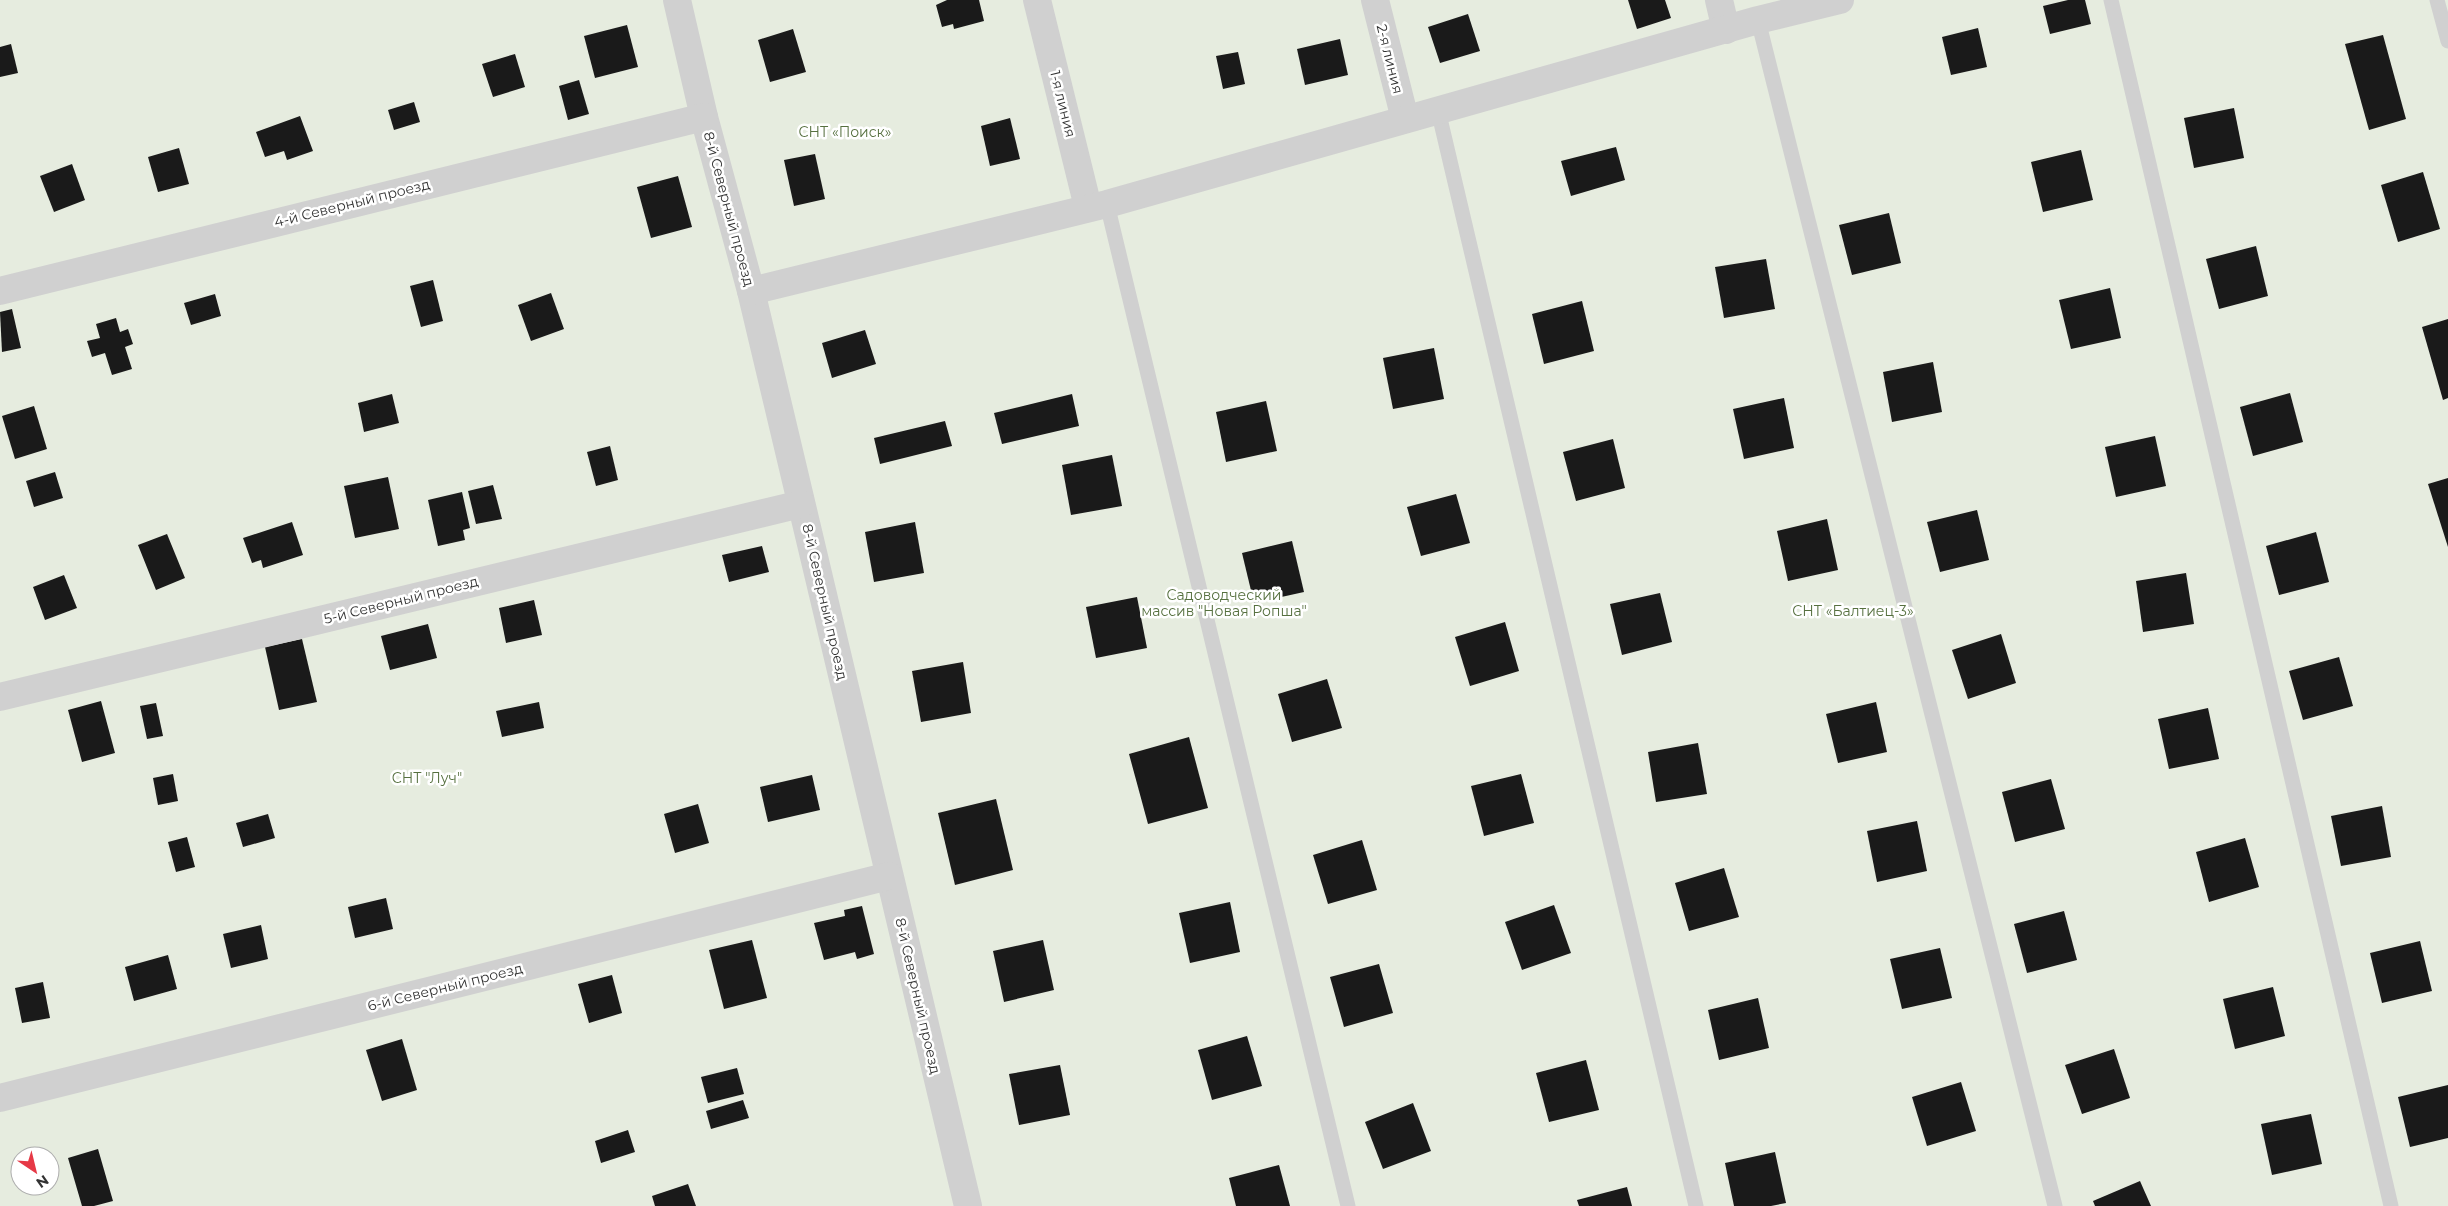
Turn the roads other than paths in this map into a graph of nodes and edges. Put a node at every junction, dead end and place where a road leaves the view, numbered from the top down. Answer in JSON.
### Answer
{"nodes":[{"id":1,"x":677,"y":0,"type":"edge"},
{"id":2,"x":1037,"y":0,"type":"edge"},
{"id":3,"x":1375,"y":0,"type":"edge"},
{"id":4,"x":1719,"y":0,"type":"edge"},
{"id":5,"x":1840,"y":0,"type":"edge"},
{"id":6,"x":2111,"y":0,"type":"edge"},
{"id":7,"x":2437,"y":0,"type":"edge"},
{"id":8,"x":1758,"y":20,"type":"junction"},
{"id":9,"x":1726,"y":30,"type":"junction"},
{"id":10,"x":2448,"y":41,"type":"edge"},
{"id":11,"x":1438,"y":110,"type":"junction"},
{"id":12,"x":704,"y":117,"type":"junction"},
{"id":13,"x":1405,"y":119,"type":"junction"},
{"id":14,"x":1098,"y":206,"type":"junction"},
{"id":15,"x":0,"y":290,"type":"edge"},
{"id":16,"x":751,"y":291,"type":"junction"},
{"id":17,"x":801,"y":504,"type":"junction"},
{"id":18,"x":0,"y":697,"type":"edge"},
{"id":19,"x":889,"y":876,"type":"junction"},
{"id":20,"x":0,"y":1098,"type":"edge"},
{"id":21,"x":968,"y":1206,"type":"edge"},
{"id":22,"x":1348,"y":1206,"type":"edge"},
{"id":23,"x":1696,"y":1206,"type":"edge"},
{"id":24,"x":2055,"y":1206,"type":"edge"},
{"id":25,"x":2391,"y":1206,"type":"edge"}],
"edges":[{"from":1,"to":12,"type":"street","name":"8-й Северный проезд"},
{"from":2,"to":14,"type":"street","name":"1-я линия"},
{"from":3,"to":13,"type":"street","name":"2-я линия"},
{"from":4,"to":9,"type":"street"},
{"from":5,"to":8,"type":"street"},
{"from":6,"to":25,"type":"lane"},
{"from":7,"to":10,"type":"lane"},
{"from":8,"to":9,"type":"street"},
{"from":8,"to":24,"type":"lane"},
{"from":9,"to":11,"type":"street"},
{"from":11,"to":13,"type":"street"},
{"from":11,"to":23,"type":"lane"},
{"from":12,"to":15,"type":"street","name":"4-й Северный проезд"},
{"from":12,"to":16,"type":"street","name":"8-й Северный проезд"},
{"from":13,"to":14,"type":"street"},
{"from":14,"to":16,"type":"street"},
{"from":14,"to":22,"type":"lane"},
{"from":16,"to":17,"type":"street","name":"8-й Северный проезд"},
{"from":17,"to":18,"type":"street","name":"5-й Северный проезд"},
{"from":17,"to":19,"type":"street","name":"8-й Северный проезд"},
{"from":19,"to":20,"type":"street","name":"6-й Северный проезд"},
{"from":19,"to":21,"type":"street","name":"8-й Северный проезд"}]}
